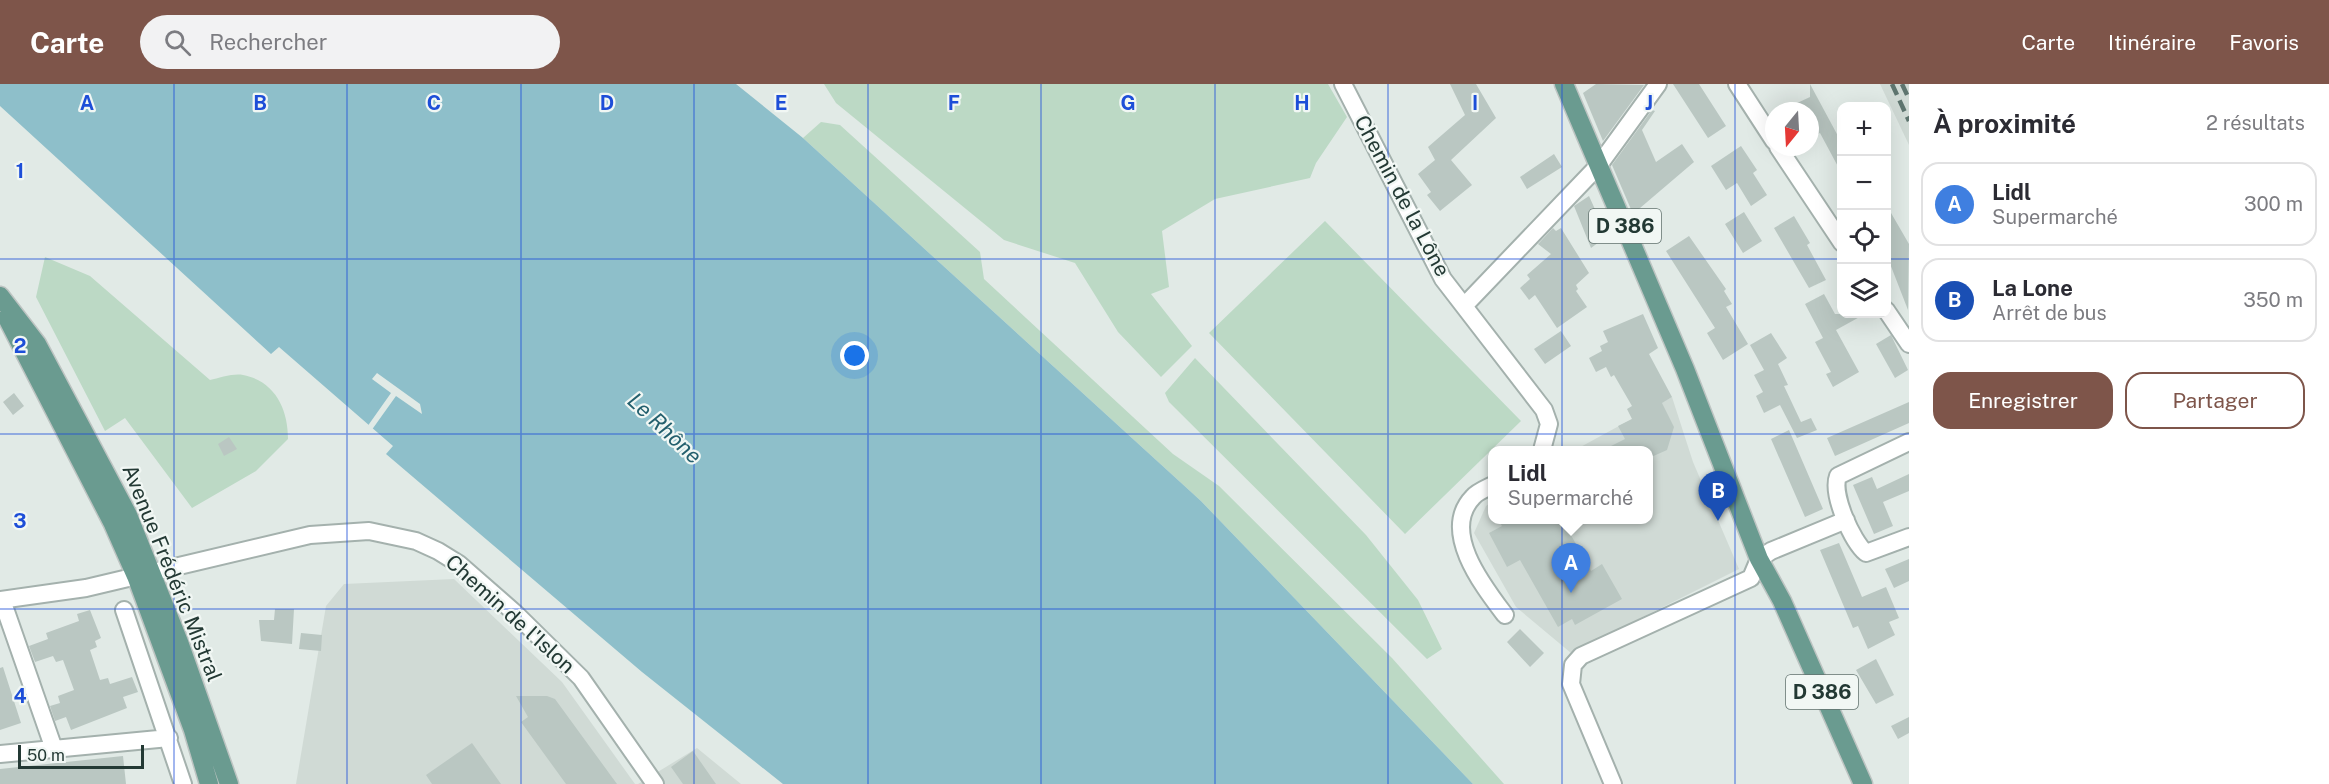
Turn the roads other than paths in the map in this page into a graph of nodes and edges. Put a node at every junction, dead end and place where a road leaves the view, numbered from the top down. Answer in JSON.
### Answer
{"nodes":[{"id":1,"x":1343,"y":84,"type":"edge"},
{"id":2,"x":1564,"y":84,"type":"edge"},
{"id":3,"x":1658,"y":84,"type":"edge"},
{"id":4,"x":1737,"y":84,"type":"edge"},
{"id":5,"x":1765,"y":127,"type":"edge"},
{"id":6,"x":1784,"y":156,"type":"edge"},
{"id":7,"x":1599,"y":165,"type":"junction"},
{"id":8,"x":1837,"y":236,"type":"edge"},
{"id":9,"x":0,"y":296,"type":"edge"},
{"id":10,"x":0,"y":303,"type":"edge"},
{"id":11,"x":1465,"y":305,"type":"junction"},
{"id":12,"x":1891,"y":316,"type":"edge"},
{"id":13,"x":1909,"y":344,"type":"edge"},
{"id":14,"x":1909,"y":442,"type":"edge"},
{"id":15,"x":1543,"y":446,"type":"edge"},
{"id":16,"x":1488,"y":488,"type":"edge"},
{"id":17,"x":1846,"y":520,"type":"junction"},
{"id":18,"x":1909,"y":537,"type":"edge"},
{"id":19,"x":1759,"y":560,"type":"junction"},
{"id":20,"x":144,"y":575,"type":"junction"},
{"id":21,"x":1,"y":600,"type":"edge"},
{"id":22,"x":124,"y":610,"type":"dead end"},
{"id":23,"x":1505,"y":615,"type":"dead end"},
{"id":24,"x":169,"y":738,"type":"junction"},
{"id":25,"x":54,"y":749,"type":"junction"},
{"id":26,"x":0,"y":754,"type":"edge"},
{"id":27,"x":183,"y":784,"type":"edge"},
{"id":28,"x":209,"y":784,"type":"edge"},
{"id":29,"x":228,"y":784,"type":"edge"},
{"id":30,"x":655,"y":784,"type":"edge"},
{"id":31,"x":1613,"y":784,"type":"edge"},
{"id":32,"x":1863,"y":784,"type":"edge"}],
"edges":[{"from":1,"to":11,"type":"street","name":"Chemin de la Lône"},
{"from":2,"to":7,"type":"main road","number":"D 386"},
{"from":3,"to":7,"type":"street","name":"Chemin de la Lône"},
{"from":4,"to":5,"type":"street"},
{"from":6,"to":8,"type":"street"},
{"from":7,"to":11,"type":"street","name":"Chemin de la Lône"},
{"from":7,"to":19,"type":"main road","number":"D 386"},
{"from":9,"to":20,"type":"main road","name":"Avenue Frédéric Mistral"},
{"from":10,"to":20,"type":"main road","name":"Avenue Frédéric Mistral"},
{"from":11,"to":15,"type":"street","name":"Chemin de la Lône"},
{"from":12,"to":13,"type":"street"},
{"from":14,"to":17,"type":"street"},
{"from":16,"to":23,"type":"street"},
{"from":17,"to":18,"type":"street"},
{"from":17,"to":19,"type":"street"},
{"from":19,"to":31,"type":"street"},
{"from":19,"to":32,"type":"main road","number":"D 386"},
{"from":20,"to":21,"type":"street","name":"Chemin de l'Islon"},
{"from":20,"to":28,"type":"main road","name":"Avenue Frédéric Mistral"},
{"from":20,"to":29,"type":"main road","name":"Avenue Frédéric Mistral"},
{"from":20,"to":30,"type":"street","name":"Chemin de l'Islon"},
{"from":21,"to":25,"type":"street"},
{"from":22,"to":24,"type":"street"},
{"from":24,"to":25,"type":"street"},
{"from":24,"to":27,"type":"street"},
{"from":25,"to":26,"type":"street"}]}
